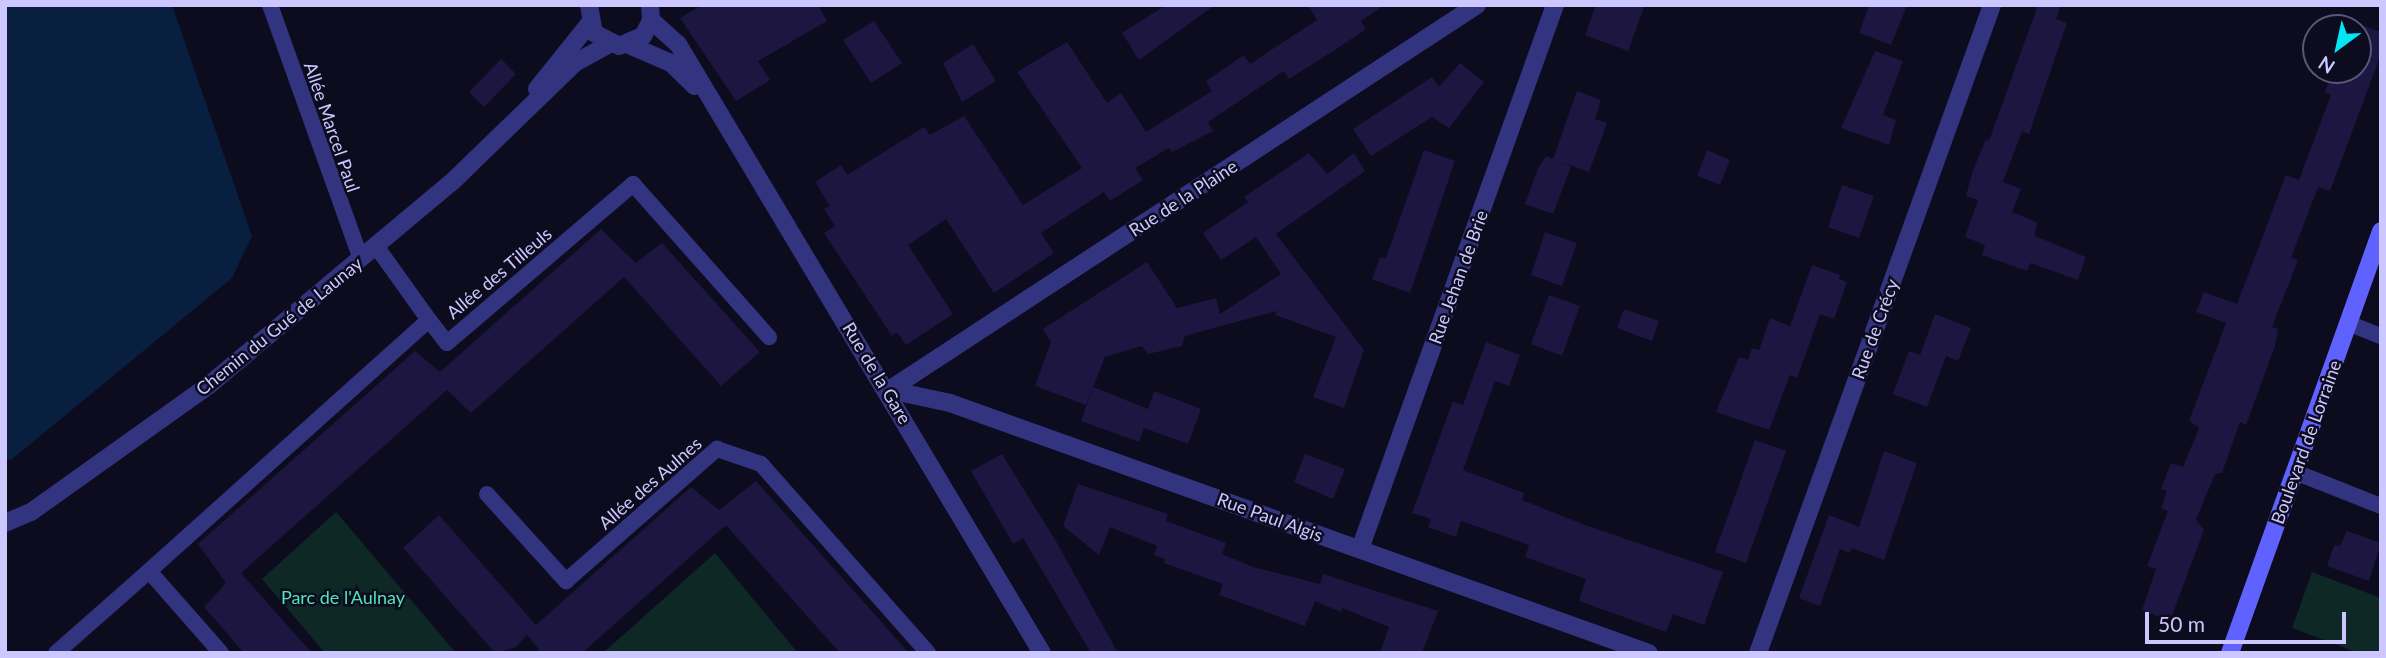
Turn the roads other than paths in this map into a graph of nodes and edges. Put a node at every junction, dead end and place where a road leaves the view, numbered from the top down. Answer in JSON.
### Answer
{"nodes":[{"id":1,"x":270,"y":5,"type":"edge"},
{"id":2,"x":589,"y":5,"type":"edge"},
{"id":3,"x":1477,"y":5,"type":"edge"},
{"id":4,"x":1555,"y":5,"type":"edge"},
{"id":5,"x":1992,"y":5,"type":"edge"},
{"id":6,"x":651,"y":13,"type":"edge"},
{"id":7,"x":589,"y":24,"type":"junction"},
{"id":8,"x":609,"y":44,"type":"junction"},
{"id":9,"x":629,"y":45,"type":"junction"},
{"id":10,"x":707,"y":97,"type":"junction"},
{"id":11,"x":526,"y":107,"type":"junction"},
{"id":12,"x":2381,"y":231,"type":"edge"},
{"id":13,"x":376,"y":246,"type":"junction"},
{"id":14,"x":361,"y":259,"type":"junction"},
{"id":15,"x":429,"y":320,"type":"junction"},
{"id":16,"x":2348,"y":323,"type":"junction"},
{"id":17,"x":2381,"y":336,"type":"edge"},
{"id":18,"x":769,"y":337,"type":"dead end"},
{"id":19,"x":889,"y":390,"type":"junction"},
{"id":20,"x":2295,"y":472,"type":"junction"},
{"id":21,"x":487,"y":494,"type":"dead end"},
{"id":22,"x":2381,"y":506,"type":"edge"},
{"id":23,"x":7,"y":520,"type":"edge"},
{"id":24,"x":1360,"y":549,"type":"junction"},
{"id":25,"x":149,"y":570,"type":"junction"},
{"id":26,"x":56,"y":653,"type":"edge"},
{"id":27,"x":221,"y":653,"type":"edge"},
{"id":28,"x":928,"y":653,"type":"edge"},
{"id":29,"x":1042,"y":653,"type":"edge"},
{"id":30,"x":1649,"y":653,"type":"edge"},
{"id":31,"x":1758,"y":653,"type":"edge"},
{"id":32,"x":2230,"y":653,"type":"edge"}],
"edges":[{"from":1,"to":14,"type":"lane","name":"Allée Marcel Paul"},
{"from":2,"to":7,"type":"street"},
{"from":3,"to":19,"type":"street","name":"Rue de la Plaine"},
{"from":4,"to":24,"type":"street","name":"Rue Jehan de Brie"},
{"from":5,"to":31,"type":"street","name":"Rue de Crécy"},
{"from":6,"to":9,"type":"street"},
{"from":6,"to":10,"type":"street","name":"Rue de la Gare"},
{"from":7,"to":8,"type":"street"},
{"from":7,"to":11,"type":"street","name":"Chemin du Gué de Launay"},
{"from":8,"to":9,"type":"street"},
{"from":8,"to":11,"type":"street","name":"Chemin du Gué de Launay"},
{"from":9,"to":10,"type":"street","name":"Rue de la Gare"},
{"from":10,"to":19,"type":"street","name":"Rue de la Gare"},
{"from":11,"to":13,"type":"street","name":"Chemin du Gué de Launay"},
{"from":12,"to":16,"type":"main road","name":"Boulevard de Lorraine"},
{"from":13,"to":14,"type":"street","name":"Chemin du Gué de Launay"},
{"from":13,"to":15,"type":"lane"},
{"from":14,"to":23,"type":"street","name":"Chemin du Gué de Launay"},
{"from":15,"to":18,"type":"lane","name":"Allée des Tilleuls"},
{"from":15,"to":25,"type":"lane","name":"Allée des Tilleuls"},
{"from":16,"to":17,"type":"lane"},
{"from":16,"to":20,"type":"main road","name":"Boulevard de Lorraine"},
{"from":19,"to":24,"type":"street","name":"Rue Paul Algis"},
{"from":19,"to":29,"type":"street","name":"Rue de la Gare"},
{"from":20,"to":22,"type":"lane"},
{"from":20,"to":32,"type":"main road","name":"Boulevard de Lorraine"},
{"from":21,"to":28,"type":"lane","name":"Allée des Aulnes"},
{"from":24,"to":30,"type":"street","name":"Rue Paul Algis"},
{"from":25,"to":26,"type":"lane","name":"Allée des Tilleuls"},
{"from":25,"to":27,"type":"lane"}]}
